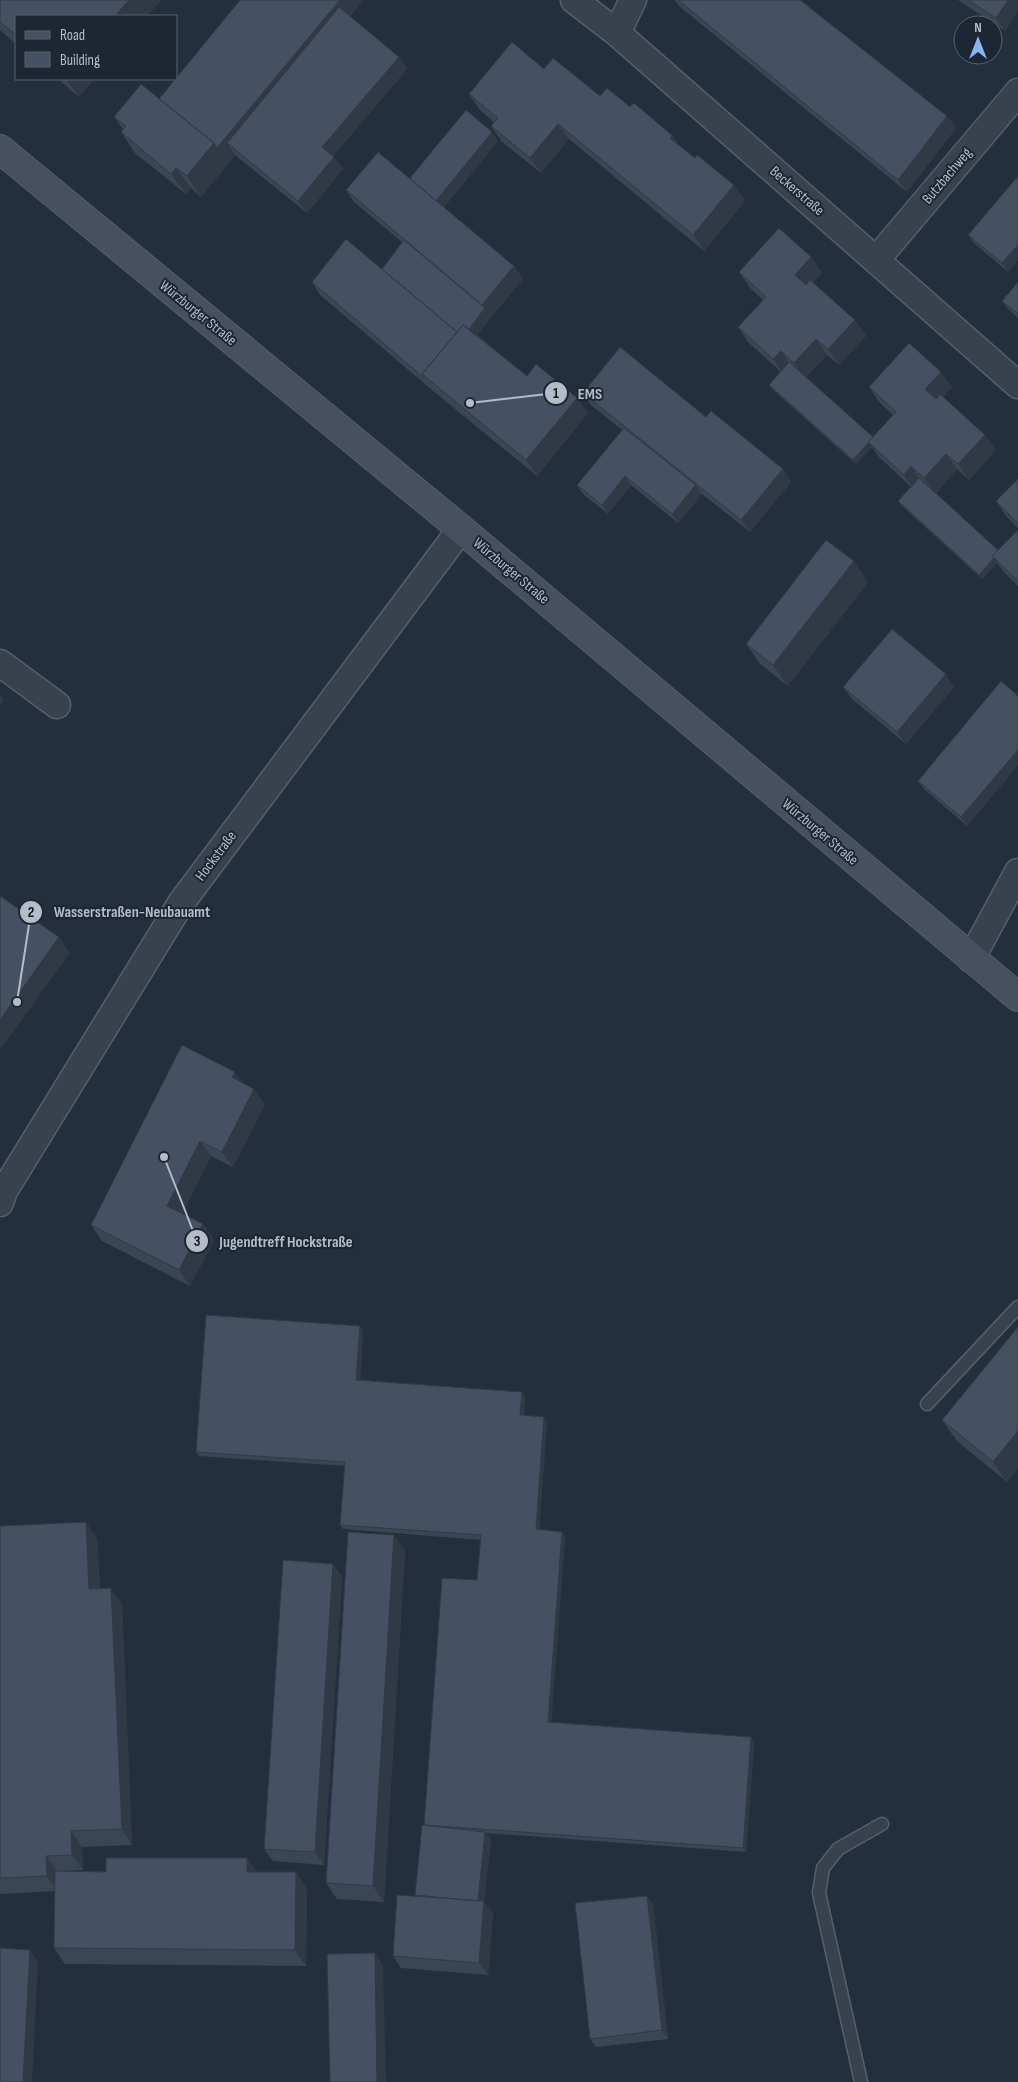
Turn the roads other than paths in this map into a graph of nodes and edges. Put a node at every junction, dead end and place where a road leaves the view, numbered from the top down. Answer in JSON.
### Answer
{"nodes":[{"id":1,"x":574,"y":0,"type":"edge"},
{"id":2,"x":633,"y":0,"type":"edge"},
{"id":3,"x":617,"y":33,"type":"junction"},
{"id":4,"x":1018,"y":92,"type":"edge"},
{"id":5,"x":0,"y":149,"type":"edge"},
{"id":6,"x":876,"y":260,"type":"junction"},
{"id":7,"x":1018,"y":385,"type":"edge"},
{"id":8,"x":461,"y":529,"type":"junction"},
{"id":9,"x":0,"y":663,"type":"edge"},
{"id":10,"x":57,"y":706,"type":"dead end"},
{"id":11,"x":1018,"y":872,"type":"edge"},
{"id":12,"x":971,"y":959,"type":"junction"},
{"id":13,"x":1018,"y":997,"type":"edge"},
{"id":14,"x":0,"y":1203,"type":"edge"},
{"id":15,"x":1018,"y":1307,"type":"edge"},
{"id":16,"x":927,"y":1404,"type":"dead end"},
{"id":17,"x":882,"y":1824,"type":"dead end"},
{"id":18,"x":861,"y":2082,"type":"edge"}],
"edges":[{"from":1,"to":3,"type":"street","name":"Beckerstraße"},
{"from":2,"to":3,"type":"street"},
{"from":3,"to":6,"type":"street","name":"Beckerstraße"},
{"from":4,"to":6,"type":"street","name":"Butzbachweg"},
{"from":5,"to":8,"type":"main road","name":"Würzburger Straße"},
{"from":6,"to":7,"type":"street","name":"Beckerstraße"},
{"from":8,"to":12,"type":"main road","name":"Würzburger Straße"},
{"from":8,"to":14,"type":"street","name":"Hockstraße"},
{"from":9,"to":10,"type":"street"},
{"from":11,"to":12,"type":"street"},
{"from":12,"to":13,"type":"main road","name":"Würzburger Straße"},
{"from":15,"to":16,"type":"lane"},
{"from":17,"to":18,"type":"lane"}]}
